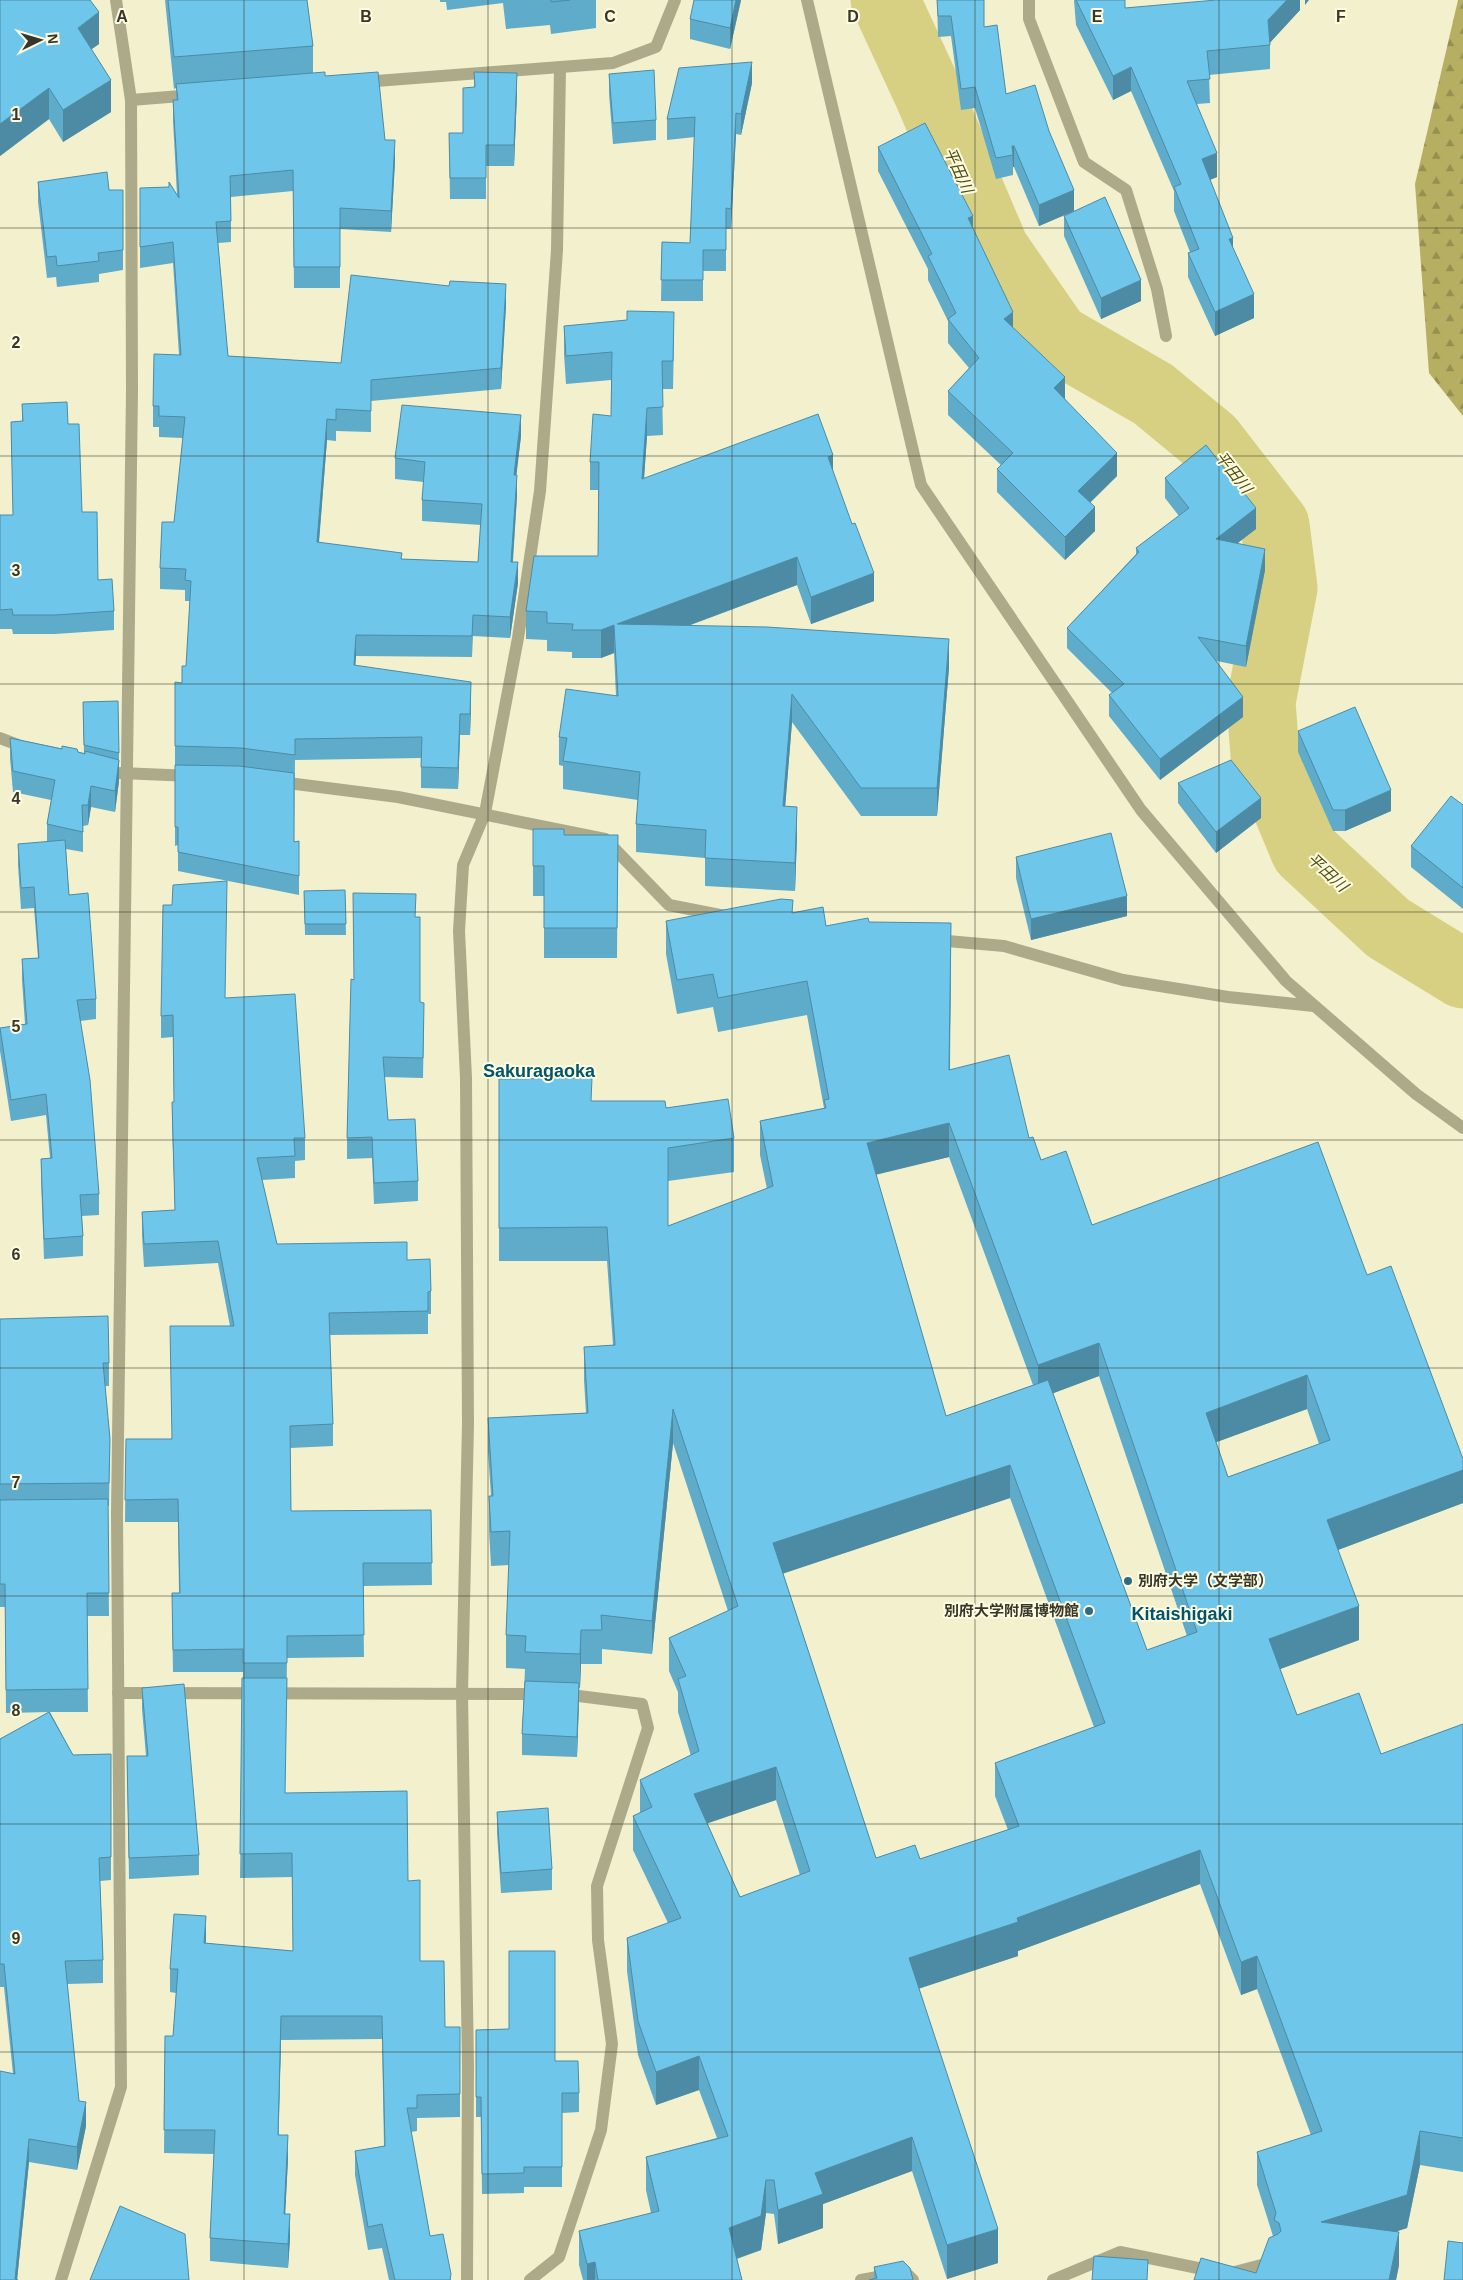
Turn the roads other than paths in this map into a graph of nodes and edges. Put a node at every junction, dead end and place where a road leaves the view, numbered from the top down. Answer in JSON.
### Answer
{"nodes":[{"id":1,"x":116,"y":0,"type":"edge"},
{"id":2,"x":675,"y":0,"type":"edge"},
{"id":3,"x":807,"y":0,"type":"edge"},
{"id":4,"x":1029,"y":0,"type":"edge"},
{"id":5,"x":560,"y":68,"type":"junction"},
{"id":6,"x":355,"y":83,"type":"edge"},
{"id":7,"x":209,"y":94,"type":"edge"},
{"id":8,"x":130,"y":100,"type":"junction"},
{"id":9,"x":1166,"y":336,"type":"dead end"},
{"id":10,"x":0,"y":738,"type":"edge"},
{"id":11,"x":35,"y":751,"type":"edge"},
{"id":12,"x":108,"y":770,"type":"edge"},
{"id":13,"x":126,"y":774,"type":"junction"},
{"id":14,"x":202,"y":776,"type":"edge"},
{"id":15,"x":270,"y":781,"type":"edge"},
{"id":16,"x":485,"y":813,"type":"junction"},
{"id":17,"x":736,"y":918,"type":"edge"},
{"id":18,"x":926,"y":939,"type":"edge"},
{"id":19,"x":1314,"y":1006,"type":"junction"},
{"id":20,"x":1463,"y":1128,"type":"edge"},
{"id":21,"x":118,"y":1693,"type":"junction"},
{"id":22,"x":462,"y":1693,"type":"junction"},
{"id":23,"x":1273,"y":2262,"type":"edge"},
{"id":24,"x":60,"y":2280,"type":"edge"},
{"id":25,"x":467,"y":2280,"type":"edge"},
{"id":26,"x":530,"y":2280,"type":"edge"},
{"id":27,"x":860,"y":2280,"type":"edge"},
{"id":28,"x":914,"y":2280,"type":"edge"},
{"id":29,"x":1053,"y":2280,"type":"edge"}],
"edges":[{"from":1,"to":8,"type":"street"},
{"from":2,"to":5,"type":"street"},
{"from":3,"to":19,"type":"street"},
{"from":4,"to":9,"type":"street"},
{"from":5,"to":6,"type":"street"},
{"from":5,"to":16,"type":"street"},
{"from":7,"to":8,"type":"street"},
{"from":8,"to":13,"type":"street"},
{"from":10,"to":11,"type":"street"},
{"from":12,"to":13,"type":"street"},
{"from":13,"to":14,"type":"street"},
{"from":13,"to":21,"type":"street"},
{"from":15,"to":16,"type":"street"},
{"from":16,"to":17,"type":"street"},
{"from":16,"to":22,"type":"street"},
{"from":18,"to":19,"type":"street"},
{"from":19,"to":20,"type":"street"},
{"from":21,"to":22,"type":"street"},
{"from":21,"to":24,"type":"street"},
{"from":22,"to":25,"type":"street"},
{"from":22,"to":26,"type":"street"},
{"from":23,"to":29,"type":"street"},
{"from":27,"to":28,"type":"street"}]}
